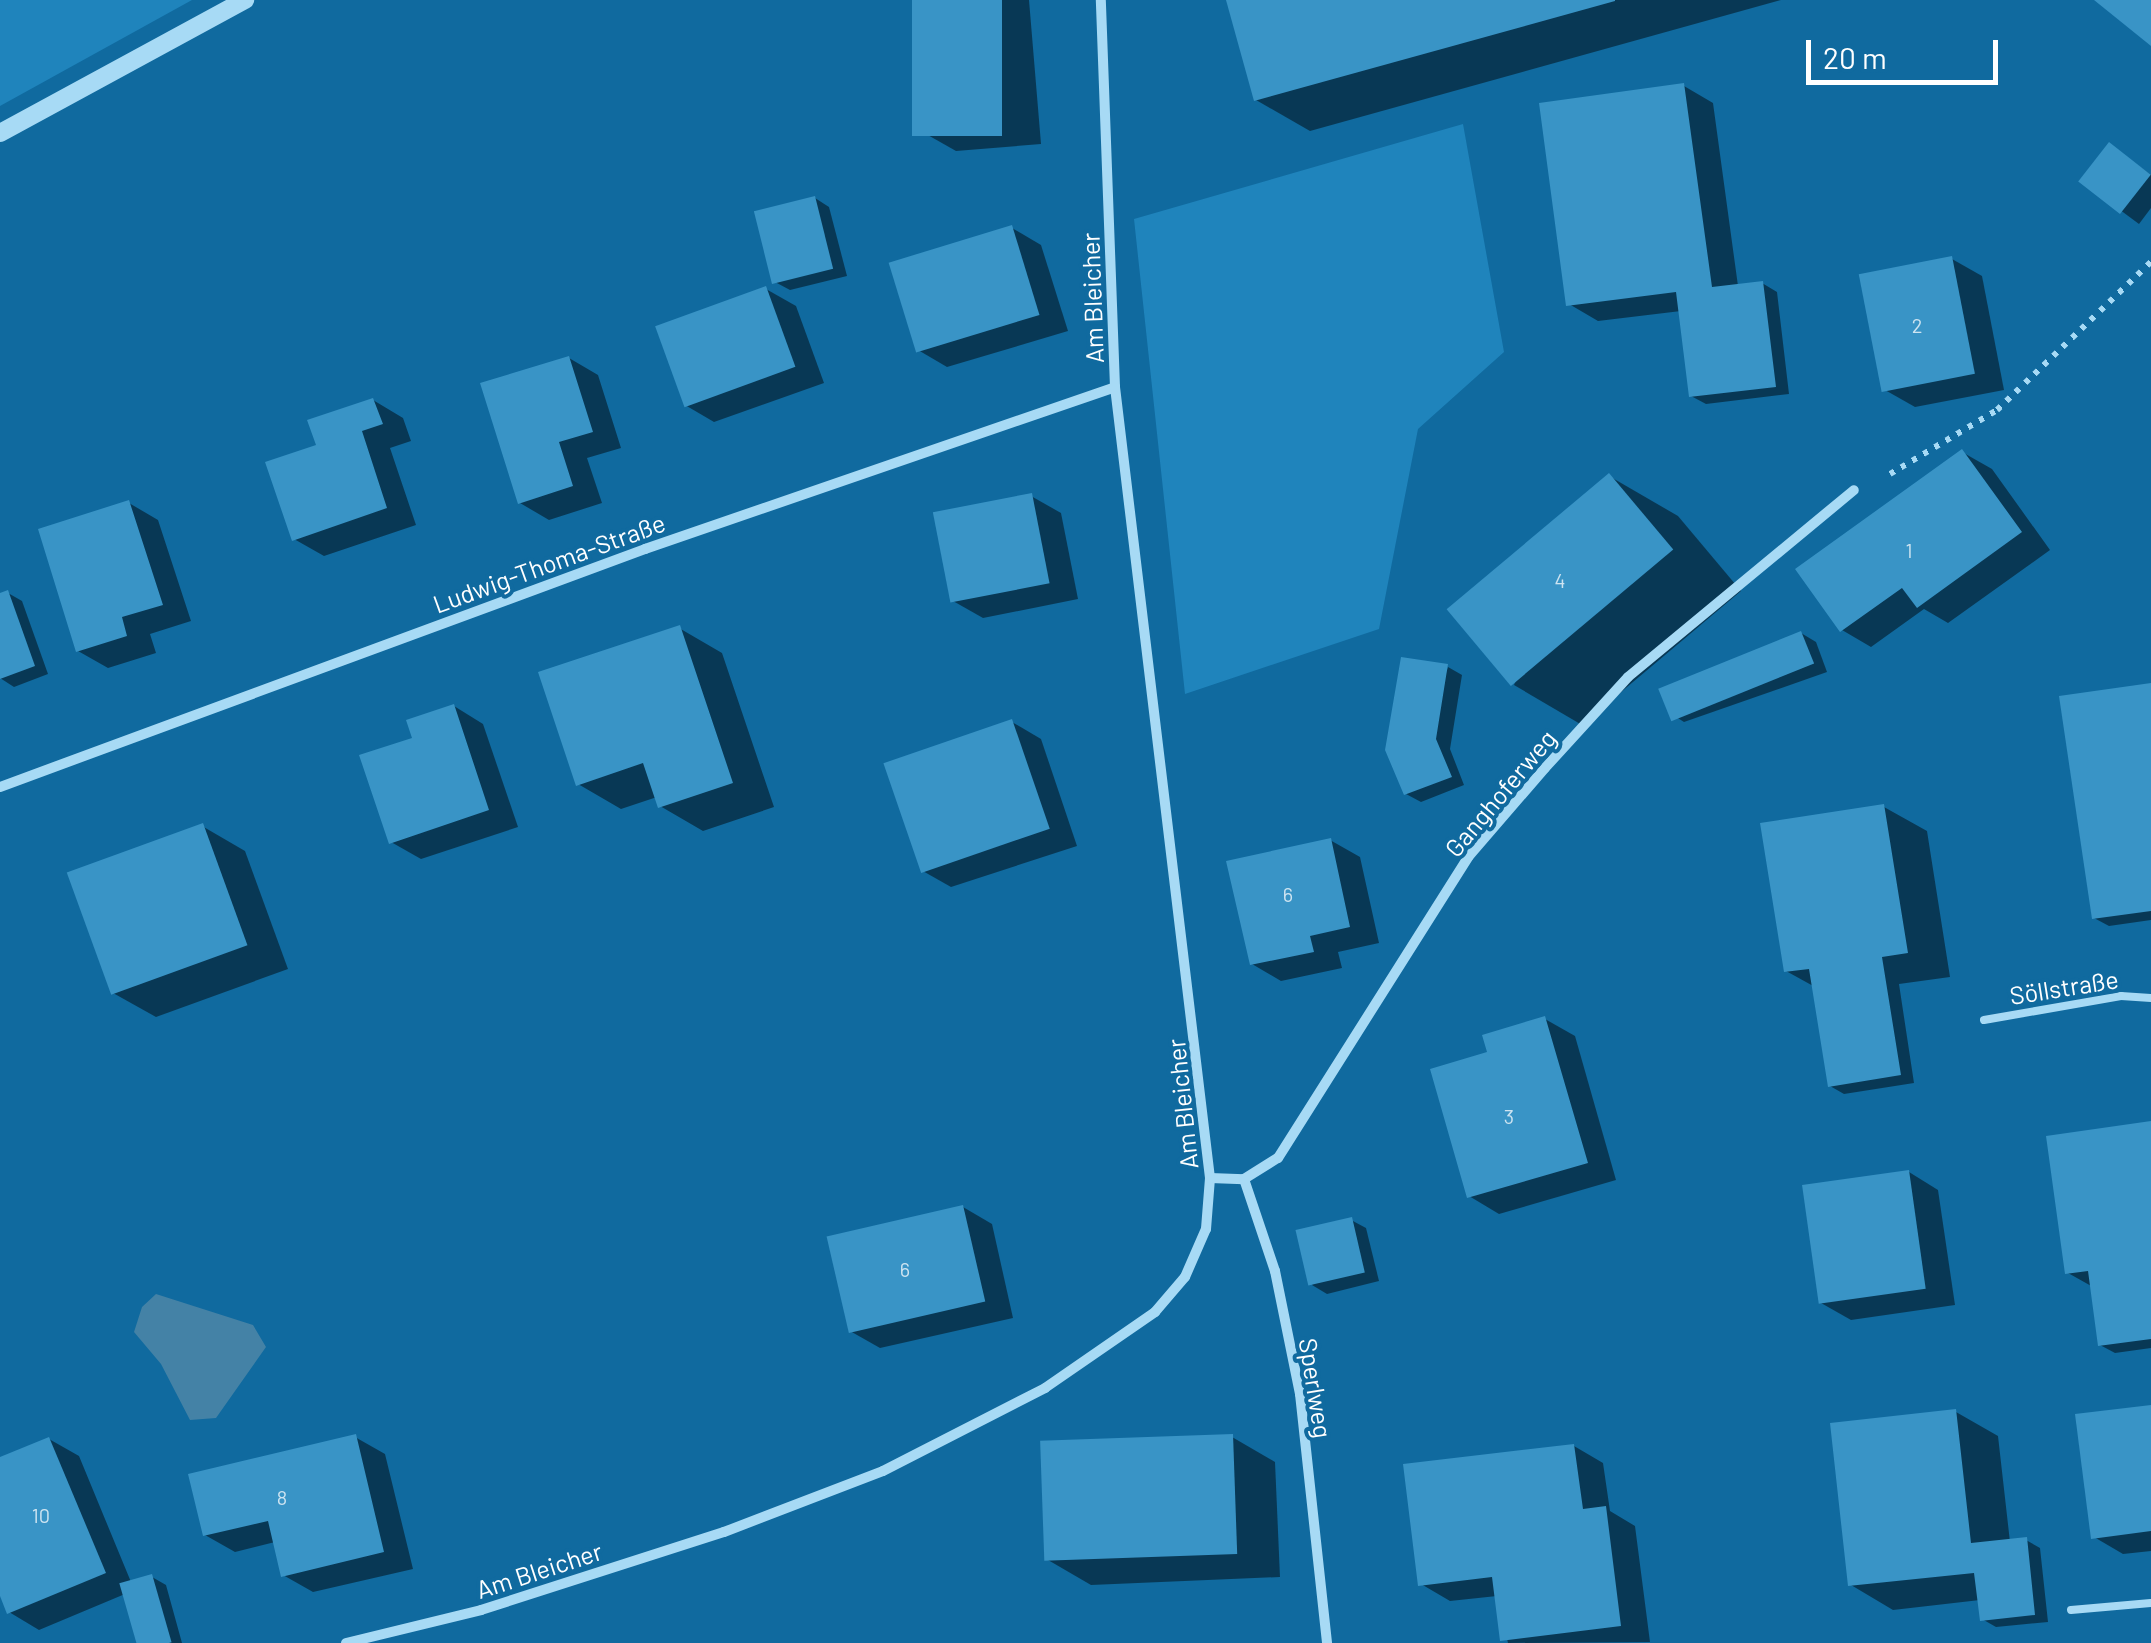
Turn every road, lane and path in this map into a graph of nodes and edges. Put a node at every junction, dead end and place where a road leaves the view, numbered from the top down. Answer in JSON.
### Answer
{"nodes":[{"id":1,"x":245,"y":0,"type":"edge"},
{"id":2,"x":1101,"y":0,"type":"edge"},
{"id":3,"x":0,"y":133,"type":"edge"},
{"id":4,"x":2151,"y":262,"type":"edge"},
{"id":5,"x":1116,"y":387,"type":"junction"},
{"id":6,"x":1854,"y":490,"type":"joint"},
{"id":7,"x":0,"y":787,"type":"edge"},
{"id":8,"x":2151,"y":998,"type":"edge"},
{"id":9,"x":1984,"y":1020,"type":"dead end"},
{"id":10,"x":1210,"y":1178,"type":"junction"},
{"id":11,"x":1244,"y":1178,"type":"junction"},
{"id":12,"x":2151,"y":1603,"type":"edge"},
{"id":13,"x":2072,"y":1610,"type":"dead end"},
{"id":14,"x":346,"y":1643,"type":"edge"},
{"id":15,"x":1327,"y":1643,"type":"edge"}],
"edges":[{"from":1,"to":3,"type":"street"},
{"from":2,"to":5,"type":"street","name":"Am Bleicher"},
{"from":4,"to":6,"type":"path"},
{"from":5,"to":7,"type":"street","name":"Ludwig-Thoma-Straße"},
{"from":5,"to":10,"type":"street","name":"Am Bleicher"},
{"from":6,"to":11,"type":"street","name":"Ganghoferweg"},
{"from":8,"to":9,"type":"lane","name":"Söllstraße"},
{"from":10,"to":11,"type":"street"},
{"from":10,"to":14,"type":"street","name":"Am Bleicher"},
{"from":11,"to":15,"type":"street","name":"Sperlweg"},
{"from":12,"to":13,"type":"lane"}]}
